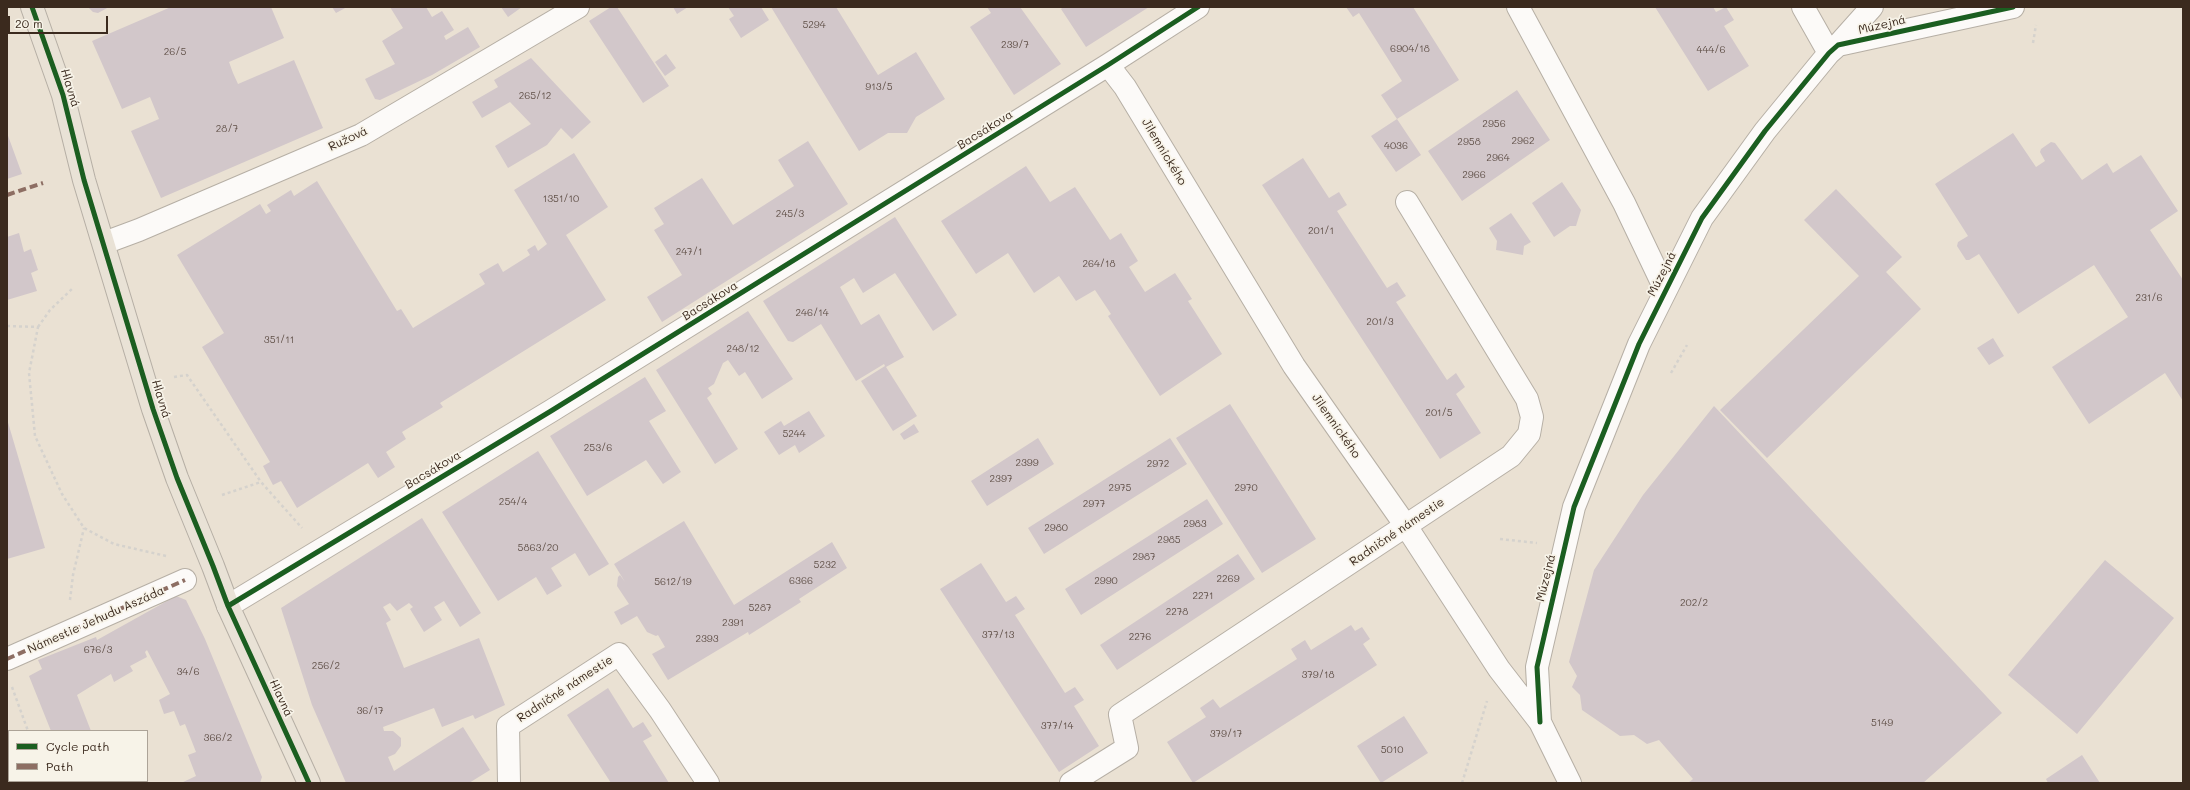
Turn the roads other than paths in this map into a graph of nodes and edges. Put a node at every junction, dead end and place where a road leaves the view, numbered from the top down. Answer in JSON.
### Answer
{"nodes":[{"id":1,"x":32,"y":7,"type":"edge"},
{"id":2,"x":578,"y":7,"type":"edge"},
{"id":3,"x":1198,"y":7,"type":"edge"},
{"id":4,"x":1518,"y":7,"type":"edge"},
{"id":5,"x":1803,"y":7,"type":"edge"},
{"id":6,"x":1872,"y":7,"type":"edge"},
{"id":7,"x":2013,"y":7,"type":"edge"},
{"id":8,"x":1833,"y":49,"type":"junction"},
{"id":9,"x":1108,"y":65,"type":"junction"},
{"id":10,"x":1407,"y":202,"type":"dead end"},
{"id":11,"x":104,"y":243,"type":"junction"},
{"id":12,"x":1665,"y":288,"type":"junction"},
{"id":13,"x":1406,"y":526,"type":"junction"},
{"id":14,"x":185,"y":580,"type":"dead end"},
{"id":15,"x":228,"y":606,"type":"junction"},
{"id":16,"x":7,"y":659,"type":"edge"},
{"id":17,"x":1540,"y":722,"type":"junction"},
{"id":18,"x":309,"y":783,"type":"edge"},
{"id":19,"x":509,"y":783,"type":"edge"},
{"id":20,"x":708,"y":783,"type":"edge"},
{"id":21,"x":1071,"y":783,"type":"edge"},
{"id":22,"x":1570,"y":783,"type":"edge"}],
"edges":[{"from":1,"to":11,"type":"main road","name":"Hlavná"},
{"from":2,"to":11,"type":"street","name":"Ružová"},
{"from":3,"to":9,"type":"street","name":"Bacsákova"},
{"from":4,"to":12,"type":"street"},
{"from":5,"to":8,"type":"street"},
{"from":6,"to":8,"type":"street"},
{"from":7,"to":8,"type":"street","name":"Múzejná"},
{"from":8,"to":12,"type":"street","name":"Múzejná"},
{"from":9,"to":13,"type":"street","name":"Jilemnického"},
{"from":9,"to":15,"type":"street","name":"Bacsákova"},
{"from":10,"to":13,"type":"street","name":"Radničné námestie"},
{"from":11,"to":15,"type":"main road","name":"Hlavná"},
{"from":12,"to":17,"type":"street","name":"Múzejná"},
{"from":13,"to":17,"type":"street","name":"Jilemnického"},
{"from":13,"to":21,"type":"street","name":"Radničné námestie"},
{"from":14,"to":16,"type":"street","name":"Námestie Jehudu Aszáda"},
{"from":15,"to":18,"type":"main road","name":"Hlavná"},
{"from":17,"to":22,"type":"street","name":"Jilemnického"},
{"from":19,"to":20,"type":"street","name":"Radničné námestie"}]}
